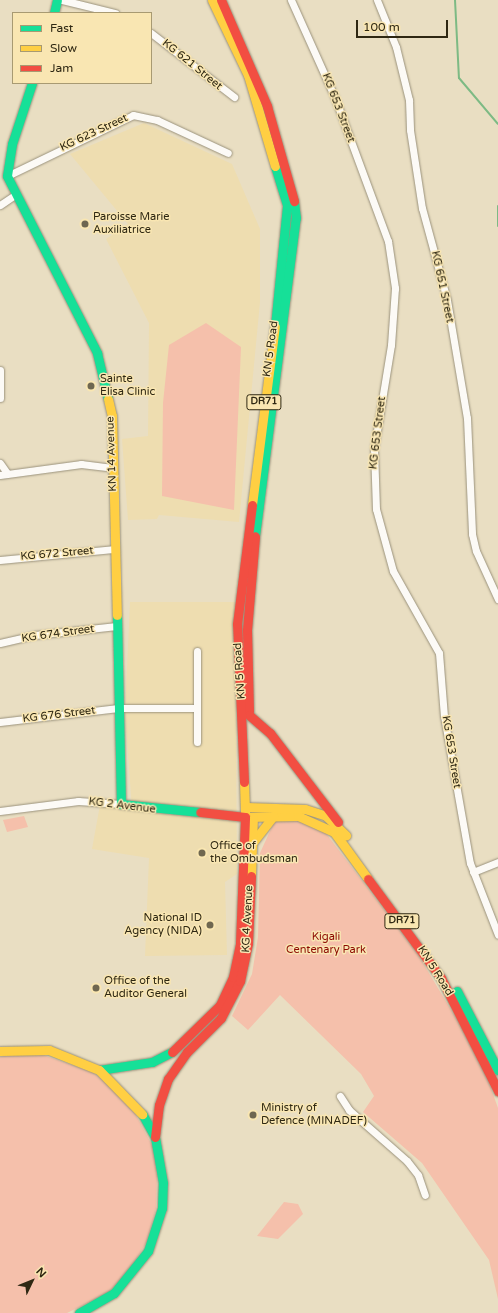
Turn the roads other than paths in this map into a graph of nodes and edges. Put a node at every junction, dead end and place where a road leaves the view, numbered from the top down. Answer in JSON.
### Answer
{"nodes":[{"id":1,"x":57,"y":0,"type":"edge"},
{"id":2,"x":62,"y":0,"type":"edge"},
{"id":3,"x":212,"y":0,"type":"edge"},
{"id":4,"x":221,"y":0,"type":"edge"},
{"id":5,"x":291,"y":0,"type":"edge"},
{"id":6,"x":377,"y":0,"type":"edge"},
{"id":7,"x":54,"y":12,"type":"edge"},
{"id":8,"x":111,"y":12,"type":"edge"},
{"id":9,"x":152,"y":34,"type":"edge"},
{"id":10,"x":32,"y":84,"type":"edge"},
{"id":11,"x":234,"y":97,"type":"dead end"},
{"id":12,"x":228,"y":153,"type":"dead end"},
{"id":13,"x":7,"y":176,"type":"junction"},
{"id":14,"x":15,"y":195,"type":"junction"},
{"id":15,"x":0,"y":205,"type":"edge"},
{"id":16,"x":0,"y":370,"type":"edge"},
{"id":17,"x":0,"y":398,"type":"edge"},
{"id":18,"x":0,"y":463,"type":"edge"},
{"id":19,"x":113,"y":468,"type":"junction"},
{"id":20,"x":4,"y":474,"type":"edge"},
{"id":21,"x":115,"y":549,"type":"junction"},
{"id":22,"x":0,"y":560,"type":"edge"},
{"id":23,"x":498,"y":599,"type":"edge"},
{"id":24,"x":117,"y":626,"type":"junction"},
{"id":25,"x":0,"y":643,"type":"edge"},
{"id":26,"x":197,"y":651,"type":"dead end"},
{"id":27,"x":118,"y":708,"type":"junction"},
{"id":28,"x":196,"y":708,"type":"junction"},
{"id":29,"x":249,"y":715,"type":"junction"},
{"id":30,"x":0,"y":722,"type":"edge"},
{"id":31,"x":197,"y":742,"type":"dead end"},
{"id":32,"x":121,"y":804,"type":"junction"},
{"id":33,"x":250,"y":807,"type":"junction"},
{"id":34,"x":0,"y":811,"type":"edge"},
{"id":35,"x":225,"y":814,"type":"junction"},
{"id":36,"x":273,"y":816,"type":"junction"},
{"id":37,"x":249,"y":817,"type":"junction"},
{"id":38,"x":342,"y":830,"type":"junction"},
{"id":39,"x":253,"y":842,"type":"junction"},
{"id":40,"x":498,"y":862,"type":"edge"},
{"id":41,"x":473,"y":872,"type":"junction"},
{"id":42,"x":245,"y":895,"type":"junction"},
{"id":43,"x":498,"y":935,"type":"edge"},
{"id":44,"x":0,"y":1050,"type":"edge"},
{"id":45,"x":99,"y":1070,"type":"junction"},
{"id":46,"x":498,"y":1070,"type":"edge"},
{"id":47,"x":498,"y":1091,"type":"edge"},
{"id":48,"x":340,"y":1096,"type":"dead end"},
{"id":49,"x":155,"y":1137,"type":"junction"},
{"id":50,"x":425,"y":1195,"type":"dead end"},
{"id":51,"x":79,"y":1313,"type":"edge"}],
"edges":[{"from":1,"to":7,"type":"main road"},
{"from":2,"to":8,"type":"street"},
{"from":3,"to":33,"type":"main road","name":"KN 5 Road","number":"DR71"},
{"from":4,"to":29,"type":"main road","name":"KN 5 Road","number":"DR71"},
{"from":5,"to":41,"type":"street","name":"KG 653 Street"},
{"from":6,"to":23,"type":"street","name":"KG 651 Street"},
{"from":9,"to":11,"type":"street","name":"KG 621 Street"},
{"from":10,"to":13,"type":"main road"},
{"from":12,"to":13,"type":"street","name":"KG 623 Street"},
{"from":13,"to":14,"type":"main road","name":"KN 14 Avenue"},
{"from":14,"to":15,"type":"street"},
{"from":14,"to":19,"type":"main road","name":"KN 14 Avenue"},
{"from":16,"to":17,"type":"street"},
{"from":18,"to":20,"type":"street"},
{"from":19,"to":20,"type":"street"},
{"from":19,"to":21,"type":"main road","name":"KN 14 Avenue"},
{"from":21,"to":22,"type":"street","name":"KG 672 Street"},
{"from":21,"to":24,"type":"main road","name":"KN 14 Avenue"},
{"from":24,"to":25,"type":"street","name":"KG 674 Street"},
{"from":24,"to":27,"type":"main road","name":"KN 14 Avenue"},
{"from":26,"to":28,"type":"street"},
{"from":27,"to":28,"type":"street","name":"KG 676 Street"},
{"from":27,"to":30,"type":"street","name":"KG 676 Street"},
{"from":27,"to":32,"type":"main road","name":"KN 14 Avenue"},
{"from":28,"to":31,"type":"street"},
{"from":29,"to":33,"type":"main road","name":"KN 5 Road","number":"DR71"},
{"from":29,"to":38,"type":"main road"},
{"from":32,"to":34,"type":"street","name":"KG 2 Avenue"},
{"from":32,"to":35,"type":"main road","name":"KG 2 Avenue"},
{"from":33,"to":35,"type":"main road","name":"KN 5 Road"},
{"from":33,"to":37,"type":"main road","name":"KN 5 Road","number":"DR71"},
{"from":33,"to":38,"type":"main road","name":"KN 5 Road","number":"DR71"},
{"from":35,"to":37,"type":"main road","name":"KG 2 Avenue"},
{"from":36,"to":37,"type":"main road","name":"KN 5 Road","number":"DR71"},
{"from":36,"to":39,"type":"main road"},
{"from":36,"to":47,"type":"main road","name":"KN 5 Road","number":"DR71"},
{"from":37,"to":39,"type":"main road","name":"KG 4 Avenue"},
{"from":37,"to":42,"type":"main road","name":"KG 4 Avenue"},
{"from":38,"to":46,"type":"main road","name":"KN 5 Road","number":"DR71"},
{"from":39,"to":42,"type":"main road","name":"KG 4 Avenue"},
{"from":40,"to":41,"type":"street"},
{"from":41,"to":43,"type":"street","name":"KG 653 Street"},
{"from":42,"to":45,"type":"main road","name":"KG 4 Avenue"},
{"from":42,"to":49,"type":"main road","name":"KG 4 Avenue"},
{"from":44,"to":45,"type":"main road"},
{"from":45,"to":49,"type":"main road"},
{"from":48,"to":50,"type":"street"},
{"from":49,"to":51,"type":"main road"}]}
